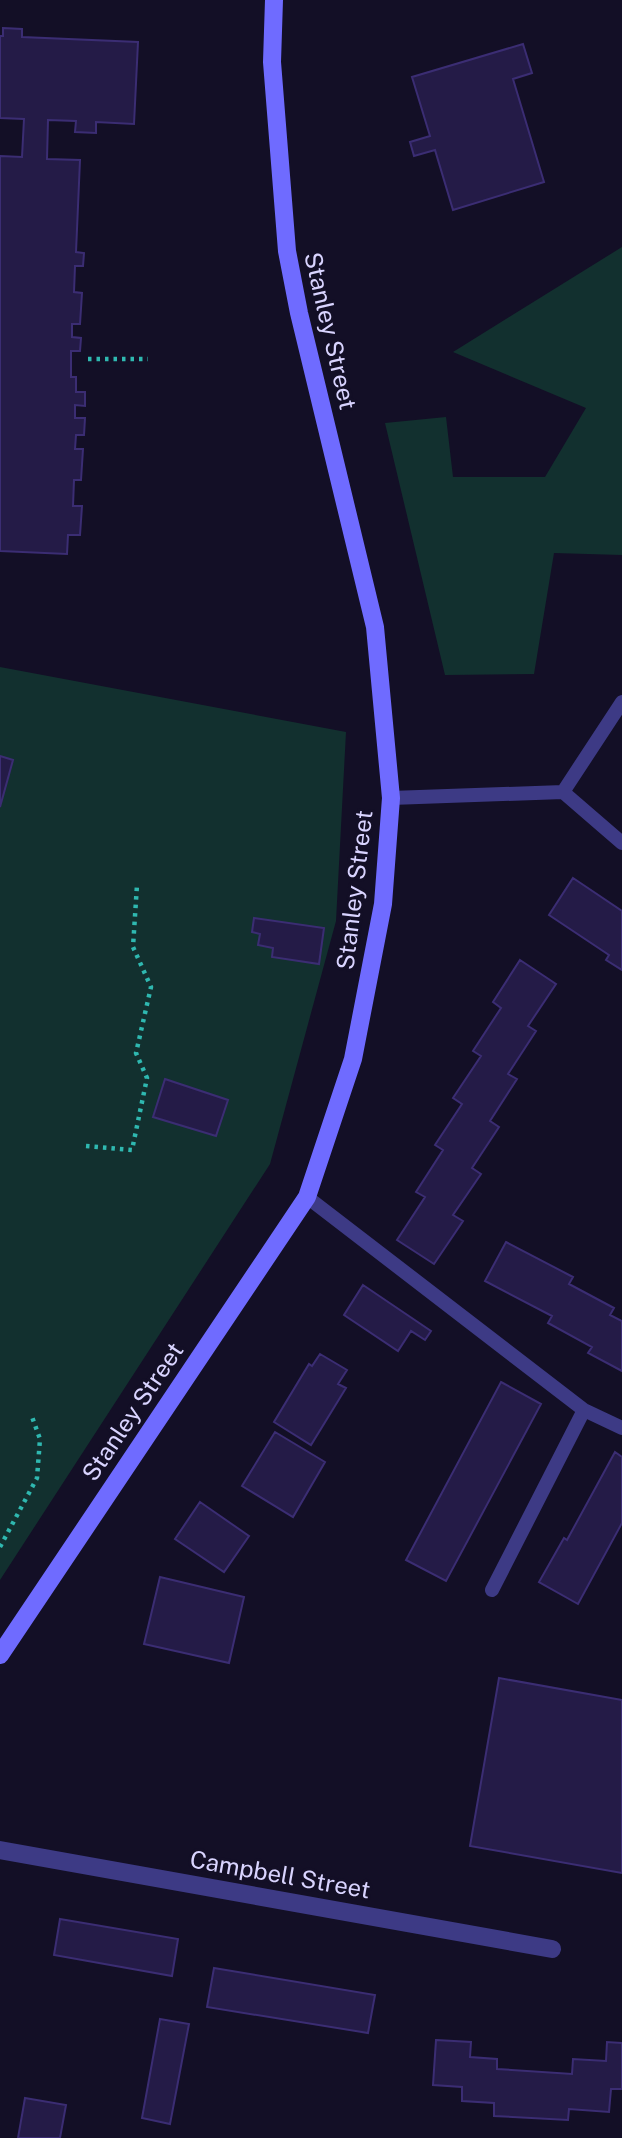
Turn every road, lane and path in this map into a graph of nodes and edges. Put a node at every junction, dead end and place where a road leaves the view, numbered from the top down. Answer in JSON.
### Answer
{"nodes":[{"id":1,"x":274,"y":0,"type":"edge"},
{"id":2,"x":88,"y":359,"type":"dead end"},
{"id":3,"x":149,"y":359,"type":"dead end"},
{"id":4,"x":622,"y":702,"type":"edge"},
{"id":5,"x":563,"y":792,"type":"junction"},
{"id":6,"x":391,"y":799,"type":"junction"},
{"id":7,"x":622,"y":843,"type":"edge"},
{"id":8,"x":137,"y":886,"type":"dead end"},
{"id":9,"x":86,"y":1146,"type":"dead end"},
{"id":10,"x":307,"y":1196,"type":"junction"},
{"id":11,"x":584,"y":1410,"type":"junction"},
{"id":12,"x":31,"y":1414,"type":"dead end"},
{"id":13,"x":622,"y":1428,"type":"edge"},
{"id":14,"x":0,"y":1547,"type":"edge"},
{"id":15,"x":492,"y":1590,"type":"dead end"},
{"id":16,"x":0,"y":1655,"type":"edge"},
{"id":17,"x":0,"y":1850,"type":"edge"},
{"id":18,"x":552,"y":1949,"type":"dead end"}],
"edges":[{"from":1,"to":6,"type":"street","name":"Stanley Street"},
{"from":2,"to":3,"type":"path"},
{"from":4,"to":5,"type":"lane"},
{"from":5,"to":6,"type":"lane"},
{"from":5,"to":7,"type":"lane"},
{"from":6,"to":10,"type":"street","name":"Stanley Street"},
{"from":8,"to":9,"type":"path"},
{"from":10,"to":11,"type":"lane"},
{"from":10,"to":16,"type":"street","name":"Stanley Street"},
{"from":11,"to":13,"type":"lane"},
{"from":11,"to":15,"type":"lane"},
{"from":12,"to":14,"type":"path"},
{"from":17,"to":18,"type":"street","name":"Campbell Street"}]}
